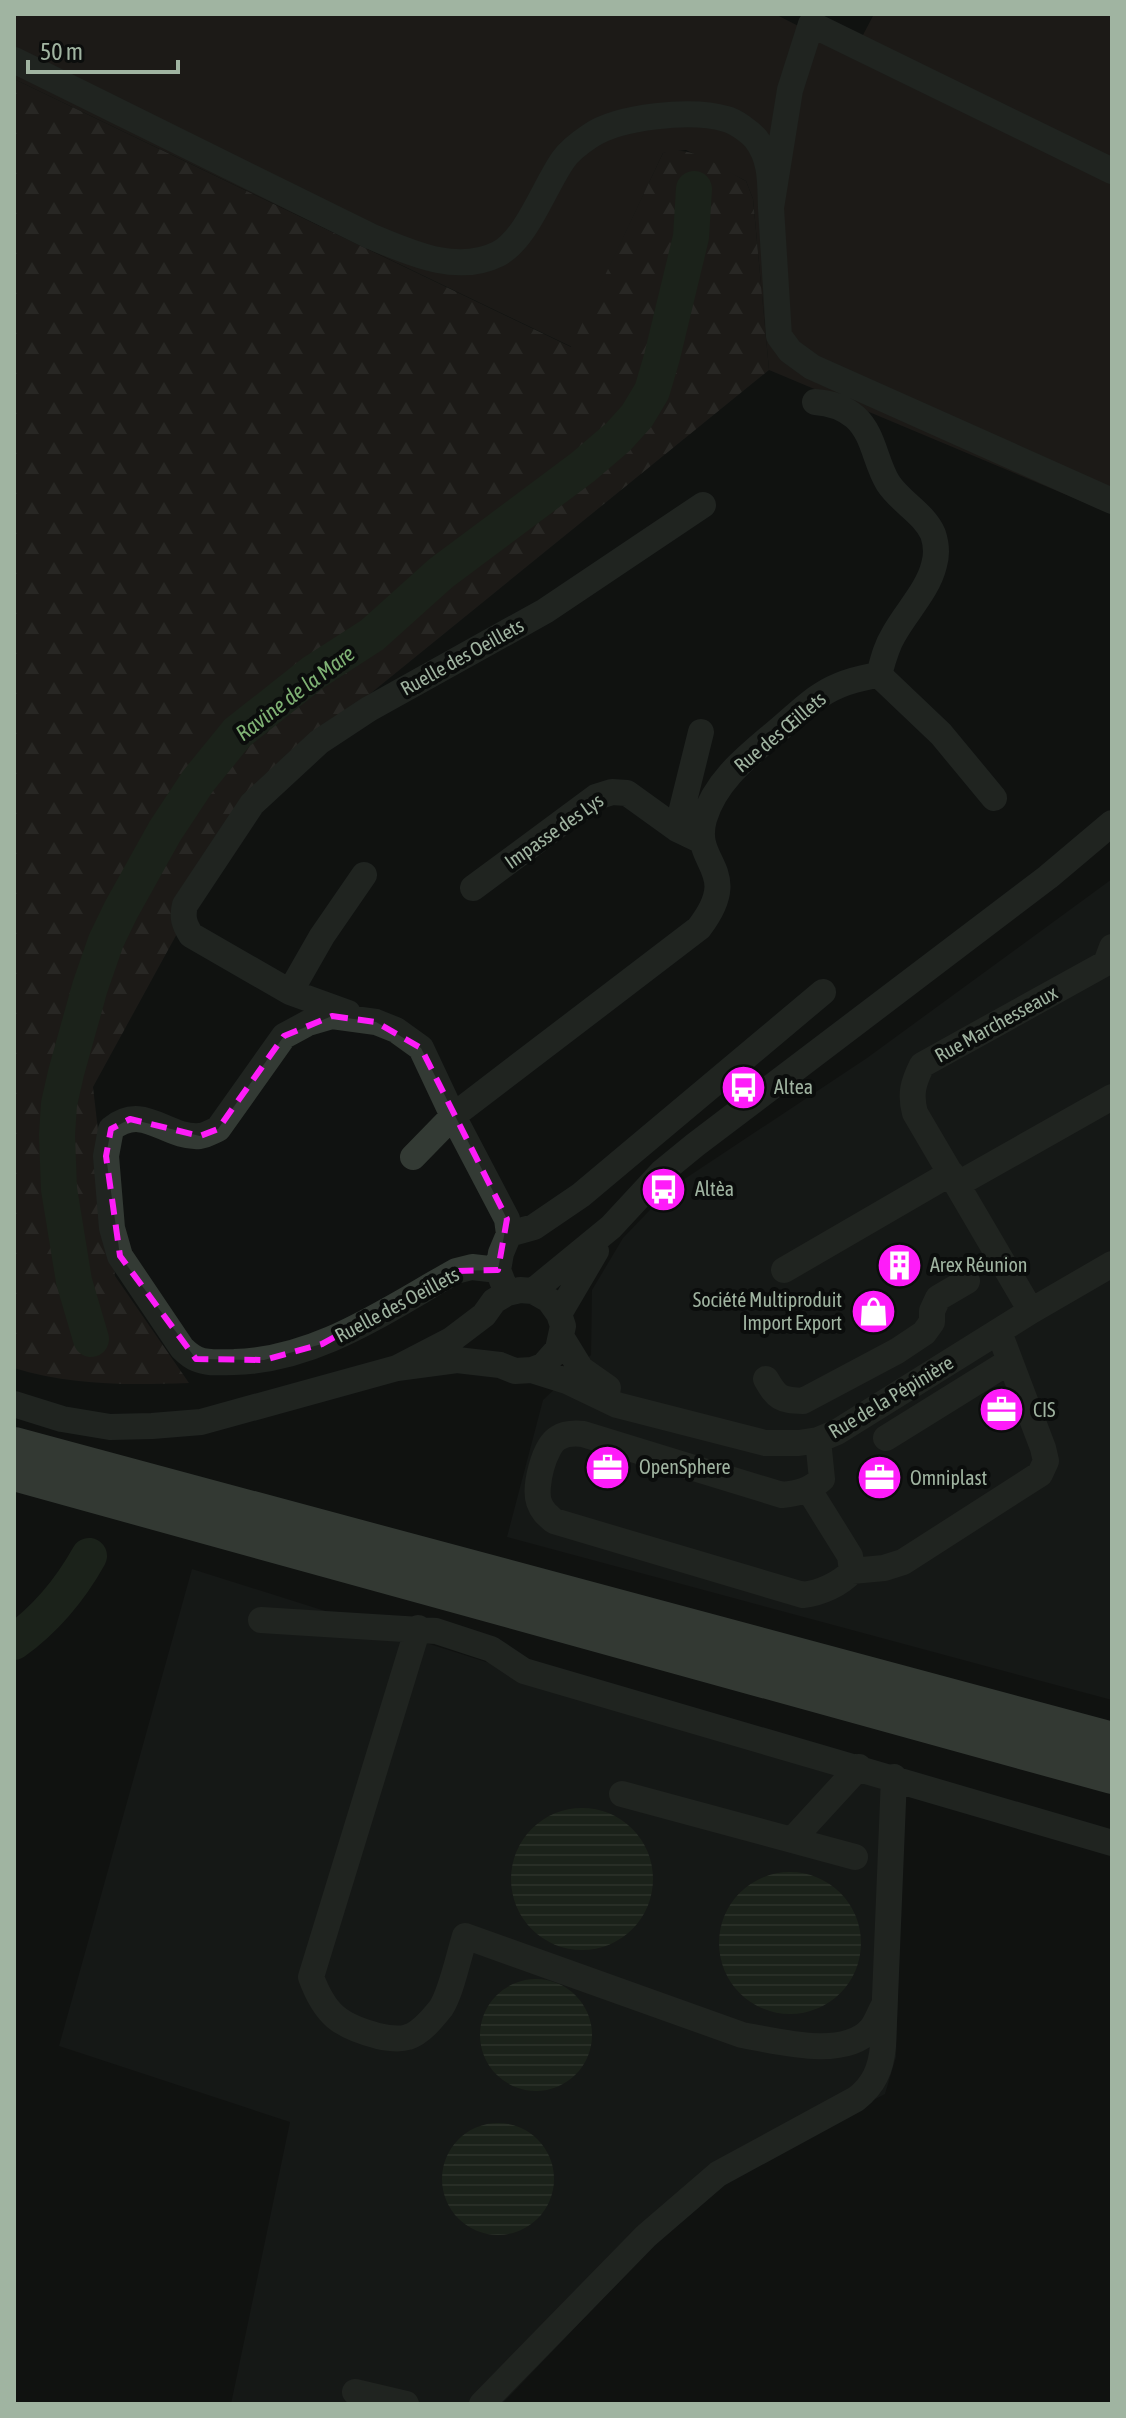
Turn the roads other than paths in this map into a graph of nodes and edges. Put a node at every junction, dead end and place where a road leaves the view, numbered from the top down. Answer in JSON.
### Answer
{"nodes":[{"id":1,"x":813,"y":19,"type":"edge"},
{"id":2,"x":14,"y":60,"type":"edge"},
{"id":3,"x":1112,"y":171,"type":"edge"},
{"id":4,"x":771,"y":208,"type":"junction"},
{"id":5,"x":815,"y":402,"type":"dead end"},
{"id":6,"x":1112,"y":501,"type":"edge"},
{"id":7,"x":703,"y":505,"type":"dead end"},
{"id":8,"x":879,"y":675,"type":"junction"},
{"id":9,"x":701,"y":732,"type":"dead end"},
{"id":10,"x":994,"y":798,"type":"dead end"},
{"id":11,"x":1112,"y":823,"type":"edge"},
{"id":12,"x":677,"y":829,"type":"junction"},
{"id":13,"x":702,"y":841,"type":"junction"},
{"id":14,"x":364,"y":875,"type":"dead end"},
{"id":15,"x":473,"y":888,"type":"dead end"},
{"id":16,"x":1110,"y":958,"type":"edge"},
{"id":17,"x":290,"y":992,"type":"junction"},
{"id":18,"x":823,"y":992,"type":"dead end"},
{"id":19,"x":364,"y":1019,"type":"junction"},
{"id":20,"x":1112,"y":1097,"type":"edge"},
{"id":21,"x":453,"y":1116,"type":"junction"},
{"id":22,"x":413,"y":1157,"type":"dead end"},
{"id":23,"x":954,"y":1178,"type":"junction"},
{"id":24,"x":611,"y":1227,"type":"junction"},
{"id":25,"x":509,"y":1234,"type":"junction"},
{"id":26,"x":1112,"y":1264,"type":"edge"},
{"id":27,"x":784,"y":1270,"type":"dead end"},
{"id":28,"x":967,"y":1281,"type":"dead end"},
{"id":29,"x":513,"y":1285,"type":"junction"},
{"id":30,"x":1031,"y":1311,"type":"junction"},
{"id":31,"x":484,"y":1315,"type":"junction"},
{"id":32,"x":561,"y":1326,"type":"junction"},
{"id":33,"x":999,"y":1332,"type":"junction"},
{"id":34,"x":897,"y":1351,"type":"junction"},
{"id":35,"x":1010,"y":1361,"type":"junction"},
{"id":36,"x":500,"y":1365,"type":"junction"},
{"id":37,"x":397,"y":1368,"type":"junction"},
{"id":38,"x":532,"y":1370,"type":"junction"},
{"id":39,"x":766,"y":1379,"type":"dead end"},
{"id":40,"x":916,"y":1381,"type":"junction"},
{"id":41,"x":830,"y":1388,"type":"junction"},
{"id":42,"x":14,"y":1404,"type":"edge"},
{"id":43,"x":649,"y":1412,"type":"junction"},
{"id":44,"x":853,"y":1422,"type":"junction"},
{"id":45,"x":886,"y":1438,"type":"dead end"},
{"id":46,"x":818,"y":1440,"type":"junction"},
{"id":47,"x":14,"y":1445,"type":"edge"},
{"id":48,"x":14,"y":1473,"type":"edge"},
{"id":49,"x":809,"y":1490,"type":"junction"},
{"id":50,"x":852,"y":1571,"type":"junction"},
{"id":51,"x":261,"y":1620,"type":"dead end"},
{"id":52,"x":418,"y":1628,"type":"junction"},
{"id":53,"x":1112,"y":1740,"type":"edge"},
{"id":54,"x":859,"y":1767,"type":"junction"},
{"id":55,"x":1112,"y":1776,"type":"edge"},
{"id":56,"x":894,"y":1777,"type":"junction"},
{"id":57,"x":622,"y":1794,"type":"dead end"},
{"id":58,"x":792,"y":1840,"type":"junction"},
{"id":59,"x":1112,"y":1843,"type":"edge"},
{"id":60,"x":855,"y":1857,"type":"dead end"},
{"id":61,"x":883,"y":2007,"type":"junction"},
{"id":62,"x":355,"y":2392,"type":"dead end"},
{"id":63,"x":406,"y":2404,"type":"edge"},
{"id":64,"x":482,"y":2404,"type":"edge"}],
"edges":[{"from":1,"to":3,"type":"street"},
{"from":1,"to":4,"type":"street"},
{"from":2,"to":4,"type":"street"},
{"from":4,"to":6,"type":"street"},
{"from":5,"to":8,"type":"street"},
{"from":7,"to":17,"type":"street","name":"Ruelle des Oeillets"},
{"from":8,"to":10,"type":"street"},
{"from":8,"to":13,"type":"street","name":"Rue des Œillets"},
{"from":9,"to":12,"type":"street"},
{"from":11,"to":24,"type":"street"},
{"from":12,"to":13,"type":"street","name":"Impasse des Lys"},
{"from":12,"to":15,"type":"street","name":"Impasse des Lys"},
{"from":13,"to":21,"type":"street"},
{"from":14,"to":17,"type":"street"},
{"from":16,"to":23,"type":"street","name":"Rue Marchesseaux"},
{"from":17,"to":19,"type":"street","name":"Ruelle des Oeillets"},
{"from":18,"to":25,"type":"street"},
{"from":19,"to":21,"type":"street","name":"Ruelle des Oeillets"},
{"from":19,"to":29,"type":"street","name":"Ruelle des Oeillets"},
{"from":20,"to":23,"type":"street"},
{"from":21,"to":22,"type":"street"},
{"from":21,"to":25,"type":"street","name":"Ruelle des Oeillets"},
{"from":23,"to":27,"type":"street"},
{"from":23,"to":30,"type":"street","name":"Rue Marchesseaux"},
{"from":24,"to":29,"type":"street"},
{"from":24,"to":32,"type":"street"},
{"from":25,"to":29,"type":"street"},
{"from":26,"to":30,"type":"street","name":"Rue de la Pépinière"},
{"from":28,"to":34,"type":"street"},
{"from":29,"to":31,"type":"street"},
{"from":29,"to":32,"type":"street"},
{"from":30,"to":33,"type":"street","name":"Rue de la Pépinière"},
{"from":31,"to":36,"type":"street"},
{"from":31,"to":37,"type":"street"},
{"from":32,"to":38,"type":"street"},
{"from":32,"to":43,"type":"street"},
{"from":33,"to":35,"type":"street"},
{"from":33,"to":40,"type":"street","name":"Rue de la Pépinière"},
{"from":34,"to":40,"type":"street"},
{"from":34,"to":41,"type":"street"},
{"from":35,"to":45,"type":"street"},
{"from":35,"to":50,"type":"street"},
{"from":36,"to":37,"type":"street"},
{"from":36,"to":38,"type":"street"},
{"from":37,"to":42,"type":"street"},
{"from":38,"to":43,"type":"street","name":"Rue de la Pépinière"},
{"from":39,"to":41,"type":"street"},
{"from":40,"to":44,"type":"street","name":"Rue de la Pépinière"},
{"from":41,"to":44,"type":"street"},
{"from":43,"to":46,"type":"street","name":"Rue de la Pépinière"},
{"from":44,"to":46,"type":"street","name":"Rue de la Pépinière"},
{"from":46,"to":49,"type":"street"},
{"from":47,"to":53,"type":"highway"},
{"from":48,"to":55,"type":"highway"},
{"from":49,"to":50,"type":"street"},
{"from":49,"to":50,"type":"street"},
{"from":51,"to":52,"type":"street"},
{"from":52,"to":54,"type":"street"},
{"from":52,"to":61,"type":"street"},
{"from":54,"to":56,"type":"street"},
{"from":54,"to":58,"type":"street"},
{"from":56,"to":59,"type":"street"},
{"from":56,"to":61,"type":"street"},
{"from":57,"to":58,"type":"street"},
{"from":58,"to":60,"type":"street"},
{"from":61,"to":64,"type":"street"},
{"from":62,"to":63,"type":"street"}]}
